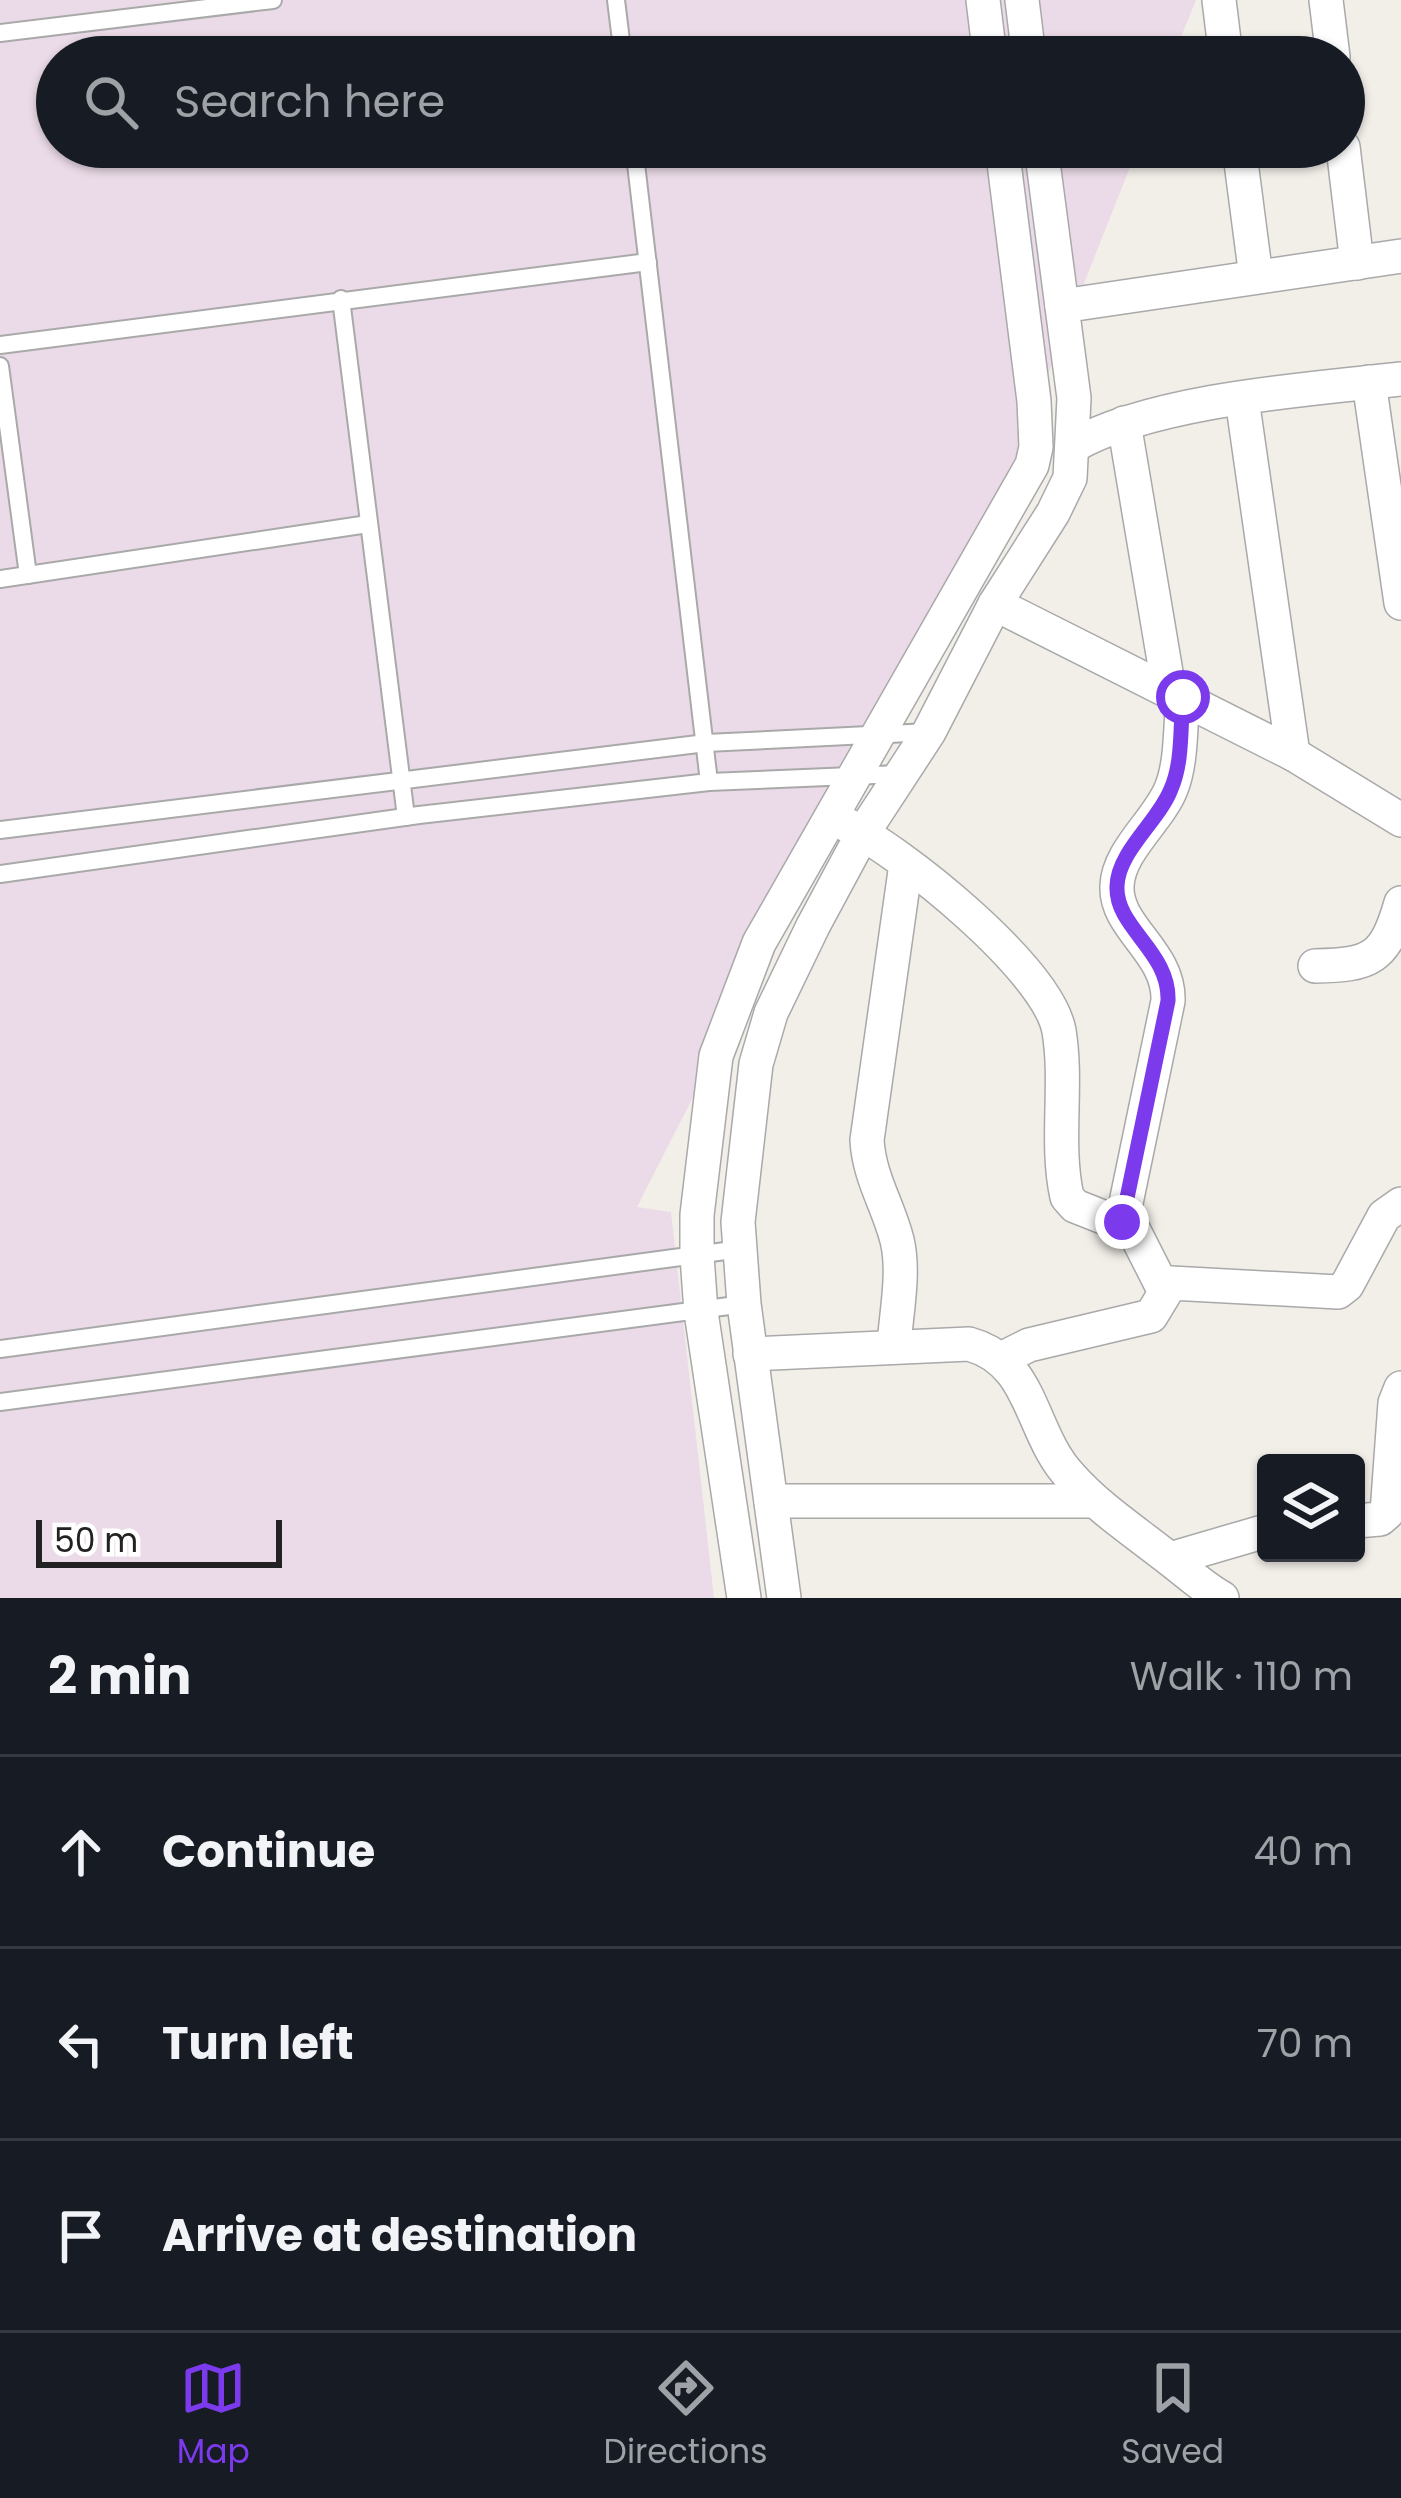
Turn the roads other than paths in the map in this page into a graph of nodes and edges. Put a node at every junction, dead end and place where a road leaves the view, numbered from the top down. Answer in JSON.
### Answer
{"nodes":[{"id":1,"x":272,"y":0,"type":"edge"},
{"id":2,"x":616,"y":0,"type":"edge"},
{"id":3,"x":982,"y":0,"type":"edge"},
{"id":4,"x":1022,"y":0,"type":"edge"},
{"id":5,"x":1219,"y":0,"type":"edge"},
{"id":6,"x":1326,"y":0,"type":"edge"},
{"id":7,"x":0,"y":33,"type":"edge"},
{"id":8,"x":620,"y":36,"type":"edge"},
{"id":9,"x":987,"y":36,"type":"edge"},
{"id":10,"x":1026,"y":36,"type":"edge"},
{"id":11,"x":1223,"y":36,"type":"edge"},
{"id":12,"x":1330,"y":36,"type":"edge"},
{"id":13,"x":637,"y":168,"type":"edge"},
{"id":14,"x":1004,"y":168,"type":"edge"},
{"id":15,"x":1044,"y":168,"type":"edge"},
{"id":16,"x":1242,"y":168,"type":"edge"},
{"id":17,"x":1346,"y":168,"type":"edge"},
{"id":18,"x":1401,"y":256,"type":"edge"},
{"id":19,"x":648,"y":262,"type":"junction"},
{"id":20,"x":1357,"y":262,"type":"junction"},
{"id":21,"x":1256,"y":278,"type":"junction"},
{"id":22,"x":341,"y":299,"type":"junction"},
{"id":23,"x":1062,"y":306,"type":"junction"},
{"id":24,"x":0,"y":345,"type":"edge"},
{"id":25,"x":0,"y":366,"type":"edge"},
{"id":26,"x":1385,"y":380,"type":"edge"},
{"id":27,"x":1242,"y":399,"type":"junction"},
{"id":28,"x":1124,"y":423,"type":"junction"},
{"id":29,"x":1073,"y":446,"type":"junction"},
{"id":30,"x":368,"y":524,"type":"junction"},
{"id":31,"x":28,"y":575,"type":"junction"},
{"id":32,"x":0,"y":579,"type":"edge"},
{"id":33,"x":1401,"y":603,"type":"edge"},
{"id":34,"x":995,"y":604,"type":"junction"},
{"id":35,"x":1176,"y":693,"type":"junction"},
{"id":36,"x":929,"y":732,"type":"junction"},
{"id":37,"x":880,"y":735,"type":"junction"},
{"id":38,"x":706,"y":743,"type":"junction"},
{"id":39,"x":1293,"y":754,"type":"junction"},
{"id":40,"x":900,"y":773,"type":"junction"},
{"id":41,"x":854,"y":776,"type":"junction"},
{"id":42,"x":400,"y":778,"type":"junction"},
{"id":43,"x":709,"y":782,"type":"junction"},
{"id":44,"x":406,"y":817,"type":"junction"},
{"id":45,"x":830,"y":818,"type":"junction"},
{"id":46,"x":1401,"y":820,"type":"edge"},
{"id":47,"x":0,"y":830,"type":"edge"},
{"id":48,"x":863,"y":833,"type":"junction"},
{"id":49,"x":906,"y":864,"type":"junction"},
{"id":50,"x":0,"y":874,"type":"edge"},
{"id":51,"x":1401,"y":903,"type":"edge"},
{"id":52,"x":1315,"y":966,"type":"dead end"},
{"id":53,"x":1401,"y":1204,"type":"edge"},
{"id":54,"x":1122,"y":1222,"type":"junction"},
{"id":55,"x":740,"y":1249,"type":"junction"},
{"id":56,"x":697,"y":1256,"type":"junction"},
{"id":57,"x":1164,"y":1290,"type":"junction"},
{"id":58,"x":744,"y":1304,"type":"junction"},
{"id":59,"x":701,"y":1312,"type":"junction"},
{"id":60,"x":894,"y":1346,"type":"junction"},
{"id":61,"x":0,"y":1348,"type":"edge"},
{"id":62,"x":750,"y":1354,"type":"junction"},
{"id":63,"x":1003,"y":1358,"type":"junction"},
{"id":64,"x":1401,"y":1388,"type":"edge"},
{"id":65,"x":0,"y":1402,"type":"edge"},
{"id":66,"x":771,"y":1501,"type":"junction"},
{"id":67,"x":1094,"y":1501,"type":"junction"},
{"id":68,"x":1365,"y":1520,"type":"edge"},
{"id":69,"x":1257,"y":1535,"type":"edge"},
{"id":70,"x":1170,"y":1559,"type":"junction"},
{"id":71,"x":1215,"y":1597,"type":"edge"},
{"id":72,"x":744,"y":1598,"type":"edge"},
{"id":73,"x":784,"y":1598,"type":"edge"}],
"edges":[{"from":1,"to":7,"type":"lane"},
{"from":2,"to":8,"type":"lane"},
{"from":3,"to":9,"type":"street"},
{"from":4,"to":10,"type":"street"},
{"from":5,"to":11,"type":"street"},
{"from":6,"to":12,"type":"street"},
{"from":13,"to":19,"type":"lane"},
{"from":14,"to":37,"type":"street"},
{"from":15,"to":23,"type":"street"},
{"from":16,"to":21,"type":"street"},
{"from":17,"to":20,"type":"street"},
{"from":18,"to":20,"type":"street"},
{"from":19,"to":22,"type":"lane"},
{"from":19,"to":38,"type":"lane"},
{"from":20,"to":21,"type":"street"},
{"from":21,"to":23,"type":"street"},
{"from":22,"to":24,"type":"lane"},
{"from":22,"to":30,"type":"lane"},
{"from":23,"to":29,"type":"street"},
{"from":25,"to":31,"type":"lane"},
{"from":26,"to":27,"type":"street"},
{"from":26,"to":33,"type":"street"},
{"from":27,"to":28,"type":"street"},
{"from":27,"to":39,"type":"street"},
{"from":28,"to":29,"type":"street"},
{"from":28,"to":35,"type":"street"},
{"from":29,"to":34,"type":"street"},
{"from":30,"to":31,"type":"lane"},
{"from":30,"to":42,"type":"lane"},
{"from":31,"to":32,"type":"lane"},
{"from":34,"to":35,"type":"street"},
{"from":34,"to":36,"type":"street"},
{"from":35,"to":39,"type":"street"},
{"from":35,"to":54,"type":"street"},
{"from":36,"to":37,"type":"lane"},
{"from":36,"to":40,"type":"street"},
{"from":37,"to":38,"type":"lane"},
{"from":37,"to":41,"type":"street"},
{"from":38,"to":42,"type":"lane"},
{"from":38,"to":43,"type":"lane"},
{"from":39,"to":46,"type":"street"},
{"from":40,"to":41,"type":"lane"},
{"from":40,"to":48,"type":"street"},
{"from":41,"to":43,"type":"lane"},
{"from":41,"to":45,"type":"street"},
{"from":42,"to":44,"type":"lane"},
{"from":42,"to":47,"type":"lane"},
{"from":43,"to":44,"type":"lane"},
{"from":44,"to":50,"type":"lane"},
{"from":45,"to":48,"type":"street"},
{"from":45,"to":56,"type":"street"},
{"from":48,"to":49,"type":"street"},
{"from":48,"to":55,"type":"street"},
{"from":49,"to":54,"type":"street"},
{"from":49,"to":60,"type":"street"},
{"from":51,"to":52,"type":"street"},
{"from":53,"to":57,"type":"street"},
{"from":54,"to":57,"type":"street"},
{"from":55,"to":56,"type":"lane"},
{"from":55,"to":58,"type":"street"},
{"from":56,"to":59,"type":"street"},
{"from":56,"to":61,"type":"lane"},
{"from":57,"to":63,"type":"street"},
{"from":58,"to":59,"type":"lane"},
{"from":58,"to":62,"type":"street"},
{"from":59,"to":65,"type":"lane"},
{"from":59,"to":72,"type":"street"},
{"from":60,"to":62,"type":"street"},
{"from":60,"to":63,"type":"street"},
{"from":62,"to":66,"type":"street"},
{"from":63,"to":67,"type":"street"},
{"from":64,"to":68,"type":"street"},
{"from":66,"to":67,"type":"street"},
{"from":66,"to":73,"type":"street"},
{"from":67,"to":70,"type":"street"},
{"from":69,"to":70,"type":"street"},
{"from":70,"to":71,"type":"street"}]}
